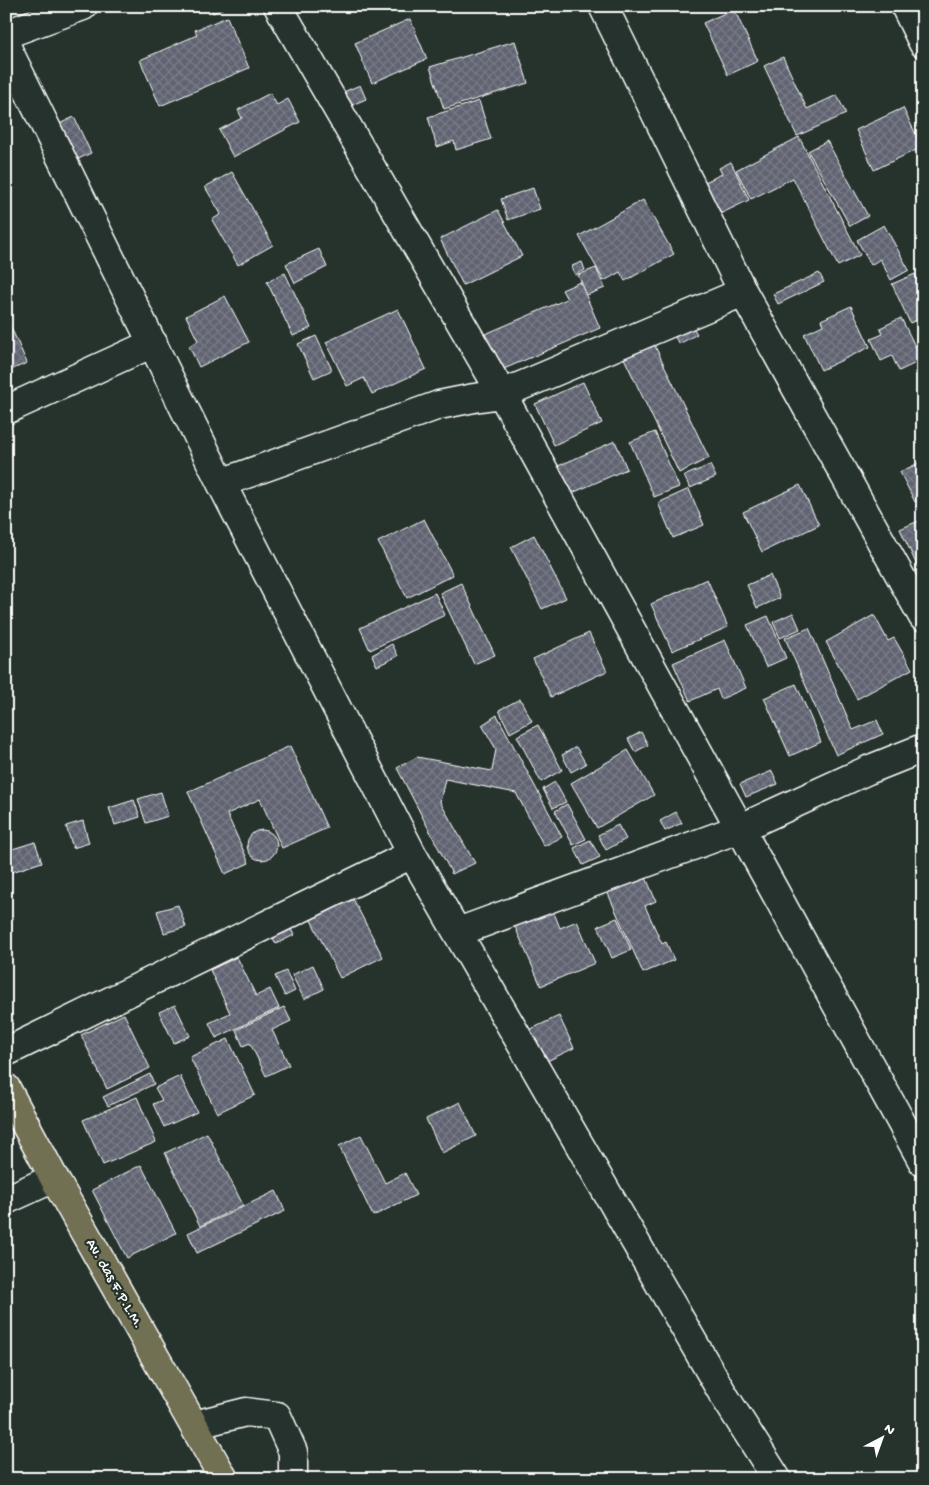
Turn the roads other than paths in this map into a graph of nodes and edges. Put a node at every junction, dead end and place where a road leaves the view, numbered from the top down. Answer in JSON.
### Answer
{"nodes":[{"id":1,"x":83,"y":6,"type":"edge"},
{"id":2,"x":278,"y":6,"type":"edge"},
{"id":3,"x":603,"y":6,"type":"edge"},
{"id":4,"x":906,"y":6,"type":"edge"},
{"id":5,"x":6,"y":34,"type":"edge"},
{"id":6,"x":923,"y":43,"type":"edge"},
{"id":7,"x":6,"y":46,"type":"edge"},
{"id":8,"x":743,"y":292,"type":"junction"},
{"id":9,"x":153,"y":343,"type":"junction"},
{"id":10,"x":502,"y":394,"type":"junction"},
{"id":11,"x":6,"y":410,"type":"edge"},
{"id":12,"x":222,"y":483,"type":"junction"},
{"id":13,"x":923,"y":617,"type":"edge"},
{"id":14,"x":923,"y":748,"type":"edge"},
{"id":15,"x":741,"y":828,"type":"junction"},
{"id":16,"x":412,"y":854,"type":"junction"},
{"id":17,"x":458,"y":932,"type":"junction"},
{"id":18,"x":6,"y":1052,"type":"edge"},
{"id":19,"x":6,"y":1088,"type":"edge"},
{"id":20,"x":923,"y":1162,"type":"edge"},
{"id":21,"x":54,"y":1178,"type":"junction"},
{"id":22,"x":6,"y":1200,"type":"edge"},
{"id":23,"x":194,"y":1425,"type":"junction"},
{"id":24,"x":224,"y":1479,"type":"edge"},
{"id":25,"x":293,"y":1479,"type":"edge"},
{"id":26,"x":777,"y":1479,"type":"edge"}],
"edges":[{"from":1,"to":5,"type":"street"},
{"from":2,"to":10,"type":"street"},
{"from":3,"to":8,"type":"street"},
{"from":4,"to":6,"type":"street"},
{"from":7,"to":9,"type":"street"},
{"from":8,"to":10,"type":"street"},
{"from":8,"to":13,"type":"street"},
{"from":9,"to":11,"type":"street"},
{"from":9,"to":12,"type":"street"},
{"from":10,"to":12,"type":"street"},
{"from":10,"to":15,"type":"street"},
{"from":12,"to":16,"type":"street"},
{"from":14,"to":15,"type":"street"},
{"from":15,"to":17,"type":"street"},
{"from":15,"to":20,"type":"street"},
{"from":16,"to":17,"type":"street"},
{"from":16,"to":18,"type":"street"},
{"from":17,"to":26,"type":"street"},
{"from":19,"to":21,"type":"main road","name":"Av. das F.P.L.M."},
{"from":21,"to":22,"type":"street"},
{"from":21,"to":23,"type":"main road","name":"Av. das F.P.L.M."},
{"from":23,"to":24,"type":"main road","name":"Av. das F.P.L.M."},
{"from":23,"to":25,"type":"street"}]}
